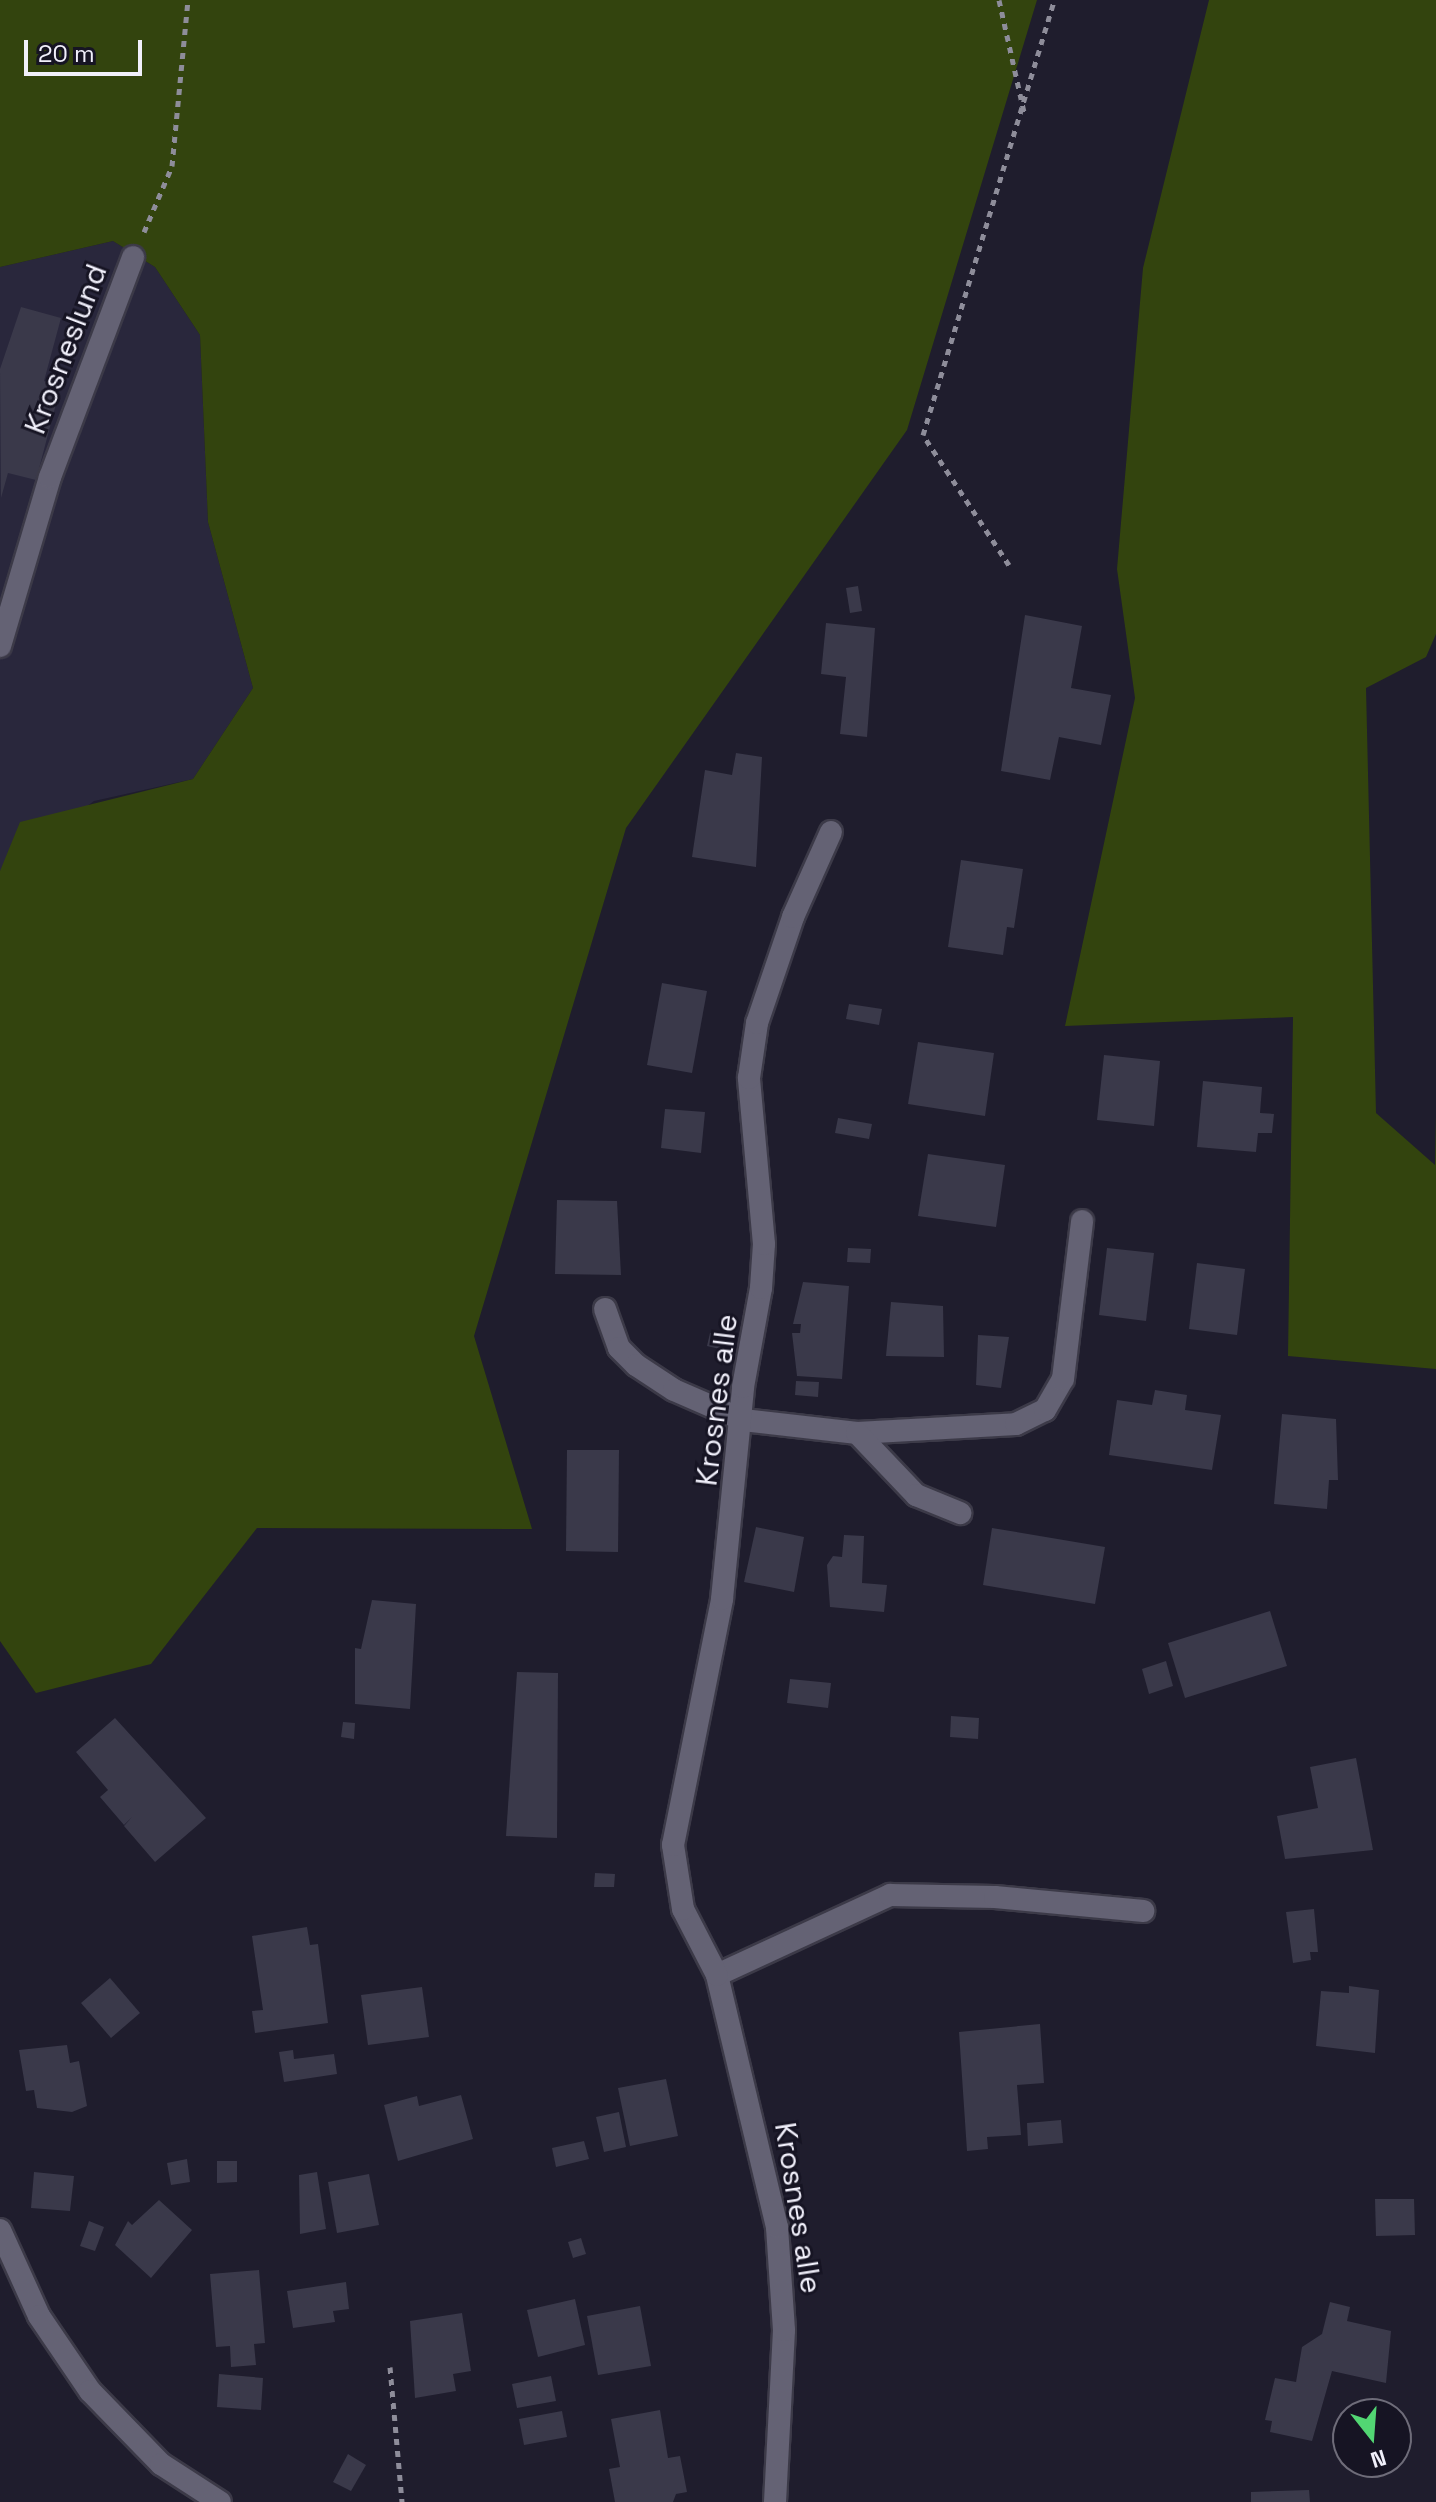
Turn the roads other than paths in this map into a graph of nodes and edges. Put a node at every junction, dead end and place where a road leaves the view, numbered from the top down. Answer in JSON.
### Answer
{"nodes":[{"id":1,"x":133,"y":257,"type":"road end"},
{"id":2,"x":0,"y":646,"type":"edge"},
{"id":3,"x":831,"y":832,"type":"dead end"},
{"id":4,"x":1082,"y":1221,"type":"dead end"},
{"id":5,"x":605,"y":1309,"type":"dead end"},
{"id":6,"x":743,"y":1420,"type":"junction"},
{"id":7,"x":857,"y":1433,"type":"junction"},
{"id":8,"x":960,"y":1513,"type":"dead end"},
{"id":9,"x":1143,"y":1911,"type":"dead end"},
{"id":10,"x":717,"y":1975,"type":"junction"},
{"id":11,"x":0,"y":2230,"type":"edge"},
{"id":12,"x":220,"y":2502,"type":"edge"},
{"id":13,"x":775,"y":2502,"type":"edge"}],
"edges":[{"from":1,"to":2,"type":"street","name":"Krosneslund"},
{"from":3,"to":6,"type":"street","name":"Krosnes alle"},
{"from":4,"to":7,"type":"street"},
{"from":5,"to":6,"type":"street"},
{"from":6,"to":7,"type":"street"},
{"from":6,"to":10,"type":"street","name":"Krosnes alle"},
{"from":7,"to":8,"type":"street"},
{"from":9,"to":10,"type":"street"},
{"from":10,"to":13,"type":"street","name":"Krosnes alle"},
{"from":11,"to":12,"type":"street"}]}
